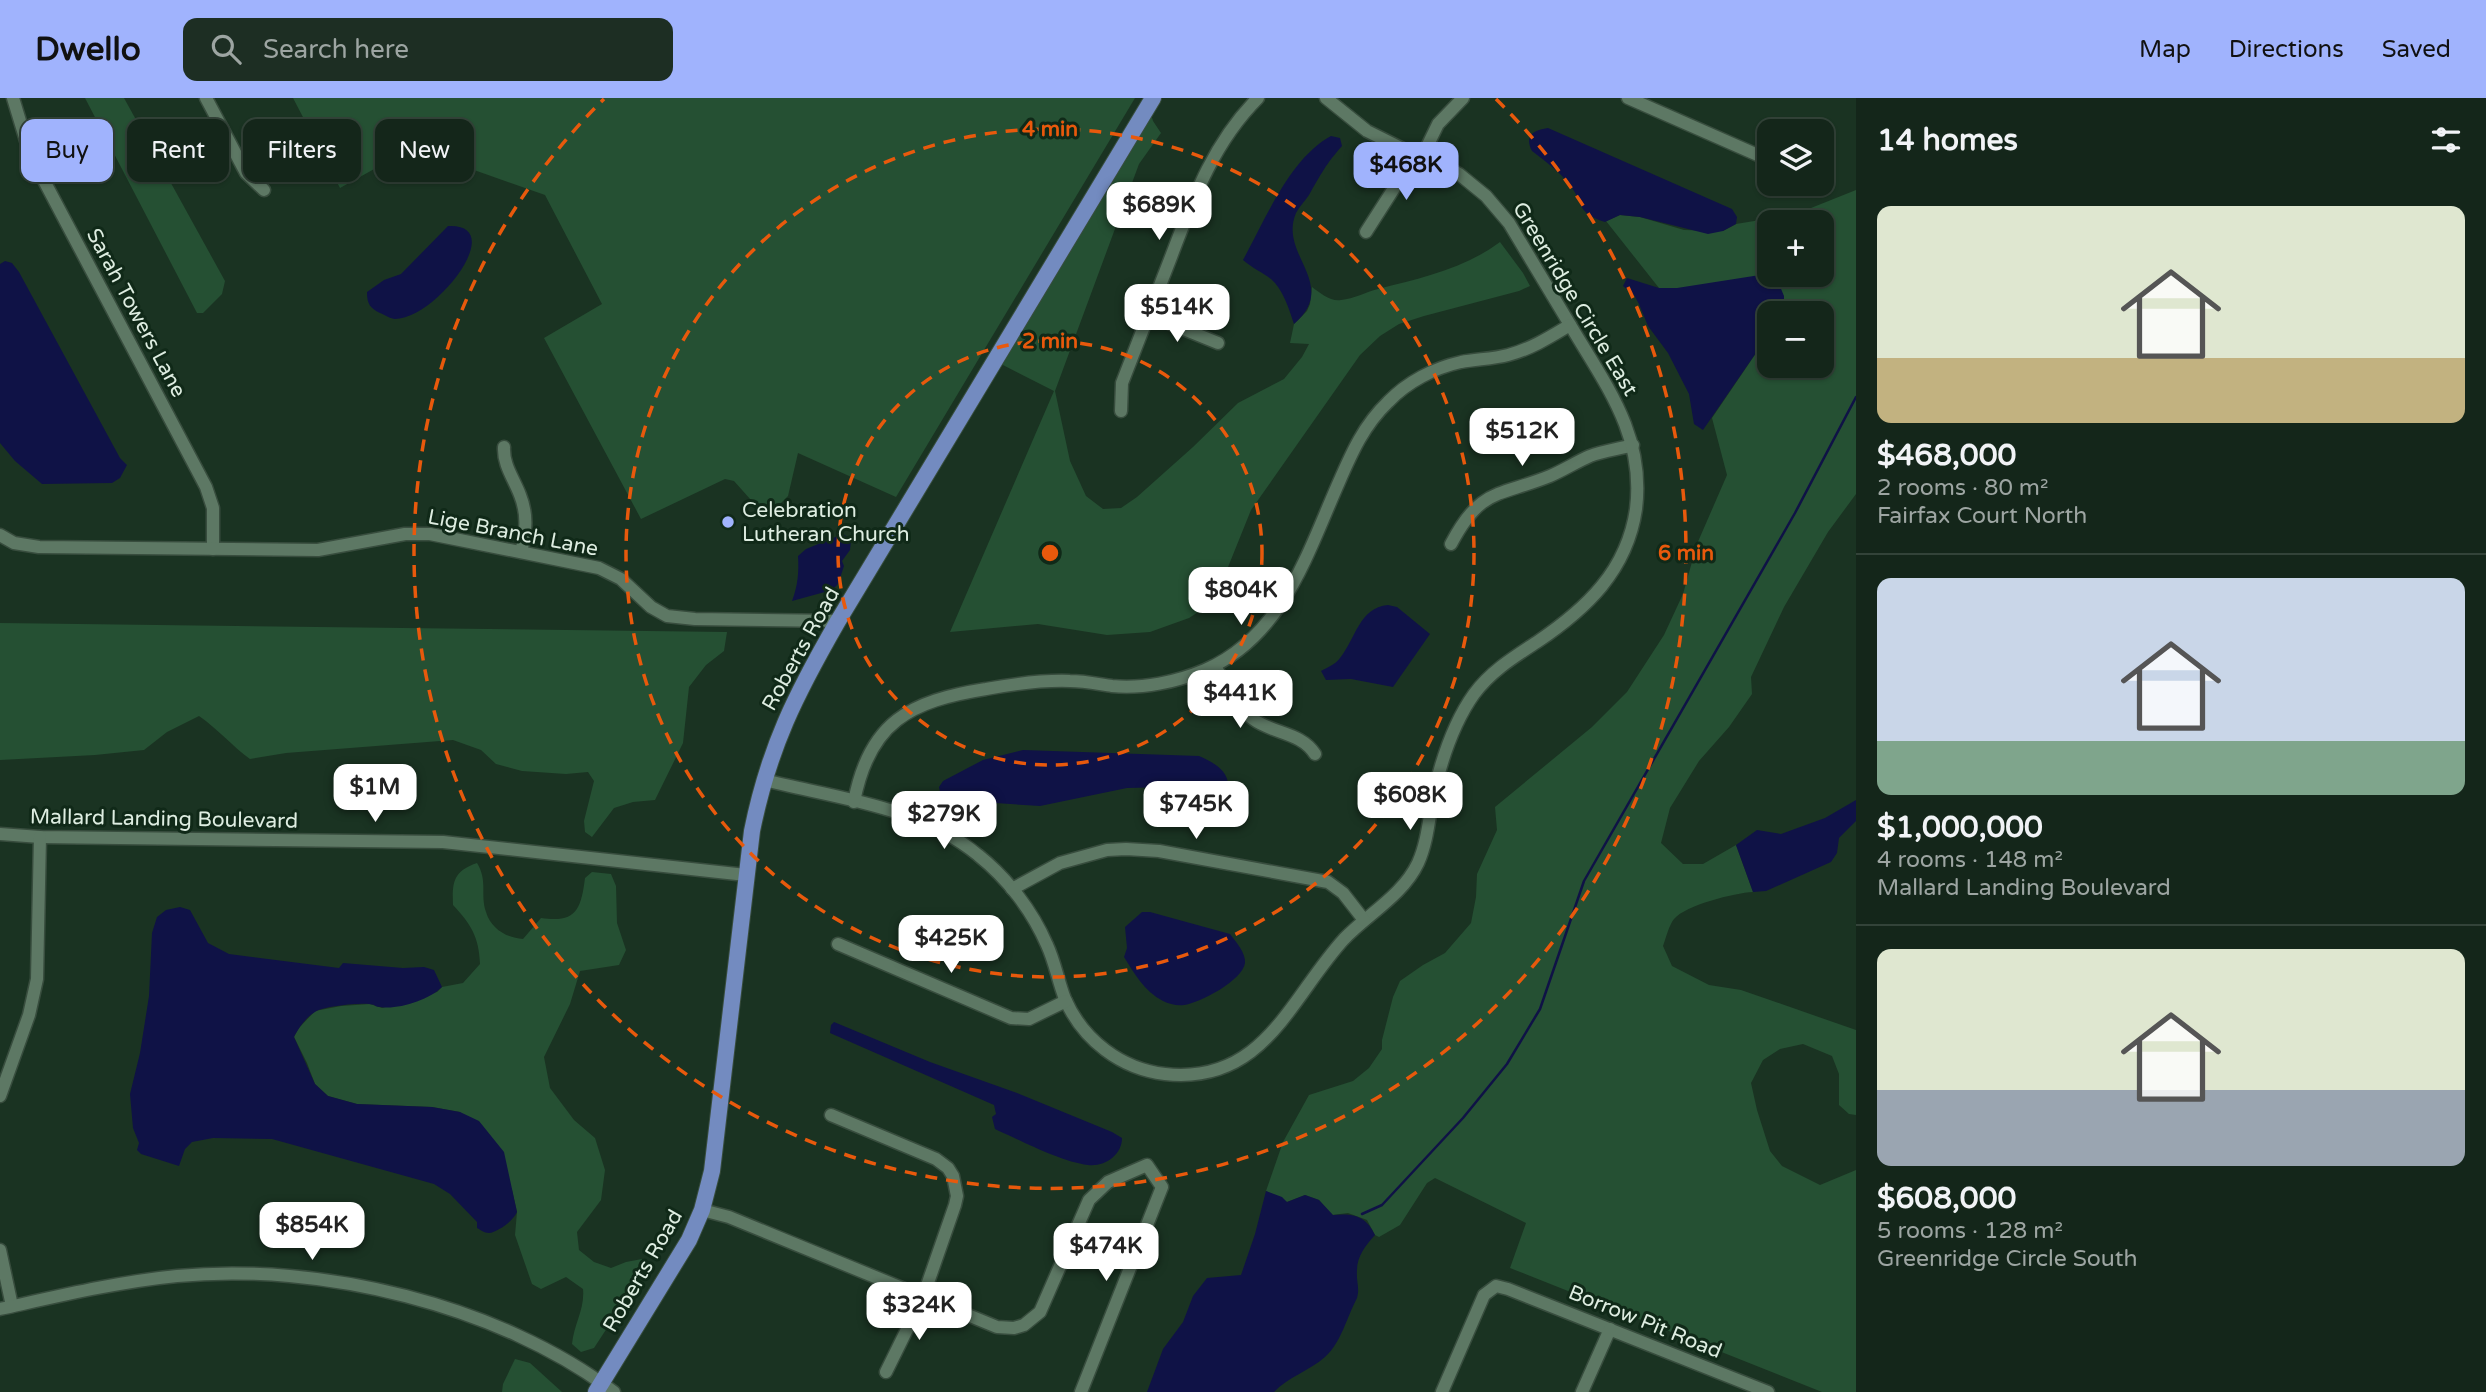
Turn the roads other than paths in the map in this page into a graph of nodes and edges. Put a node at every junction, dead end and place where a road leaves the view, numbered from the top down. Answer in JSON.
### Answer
{"nodes":[{"id":1,"x":13,"y":98,"type":"edge"},
{"id":2,"x":206,"y":98,"type":"edge"},
{"id":3,"x":1153,"y":98,"type":"edge"},
{"id":4,"x":1258,"y":98,"type":"edge"},
{"id":5,"x":1326,"y":98,"type":"edge"},
{"id":6,"x":1463,"y":98,"type":"edge"},
{"id":7,"x":1628,"y":98,"type":"edge"},
{"id":8,"x":1420,"y":155,"type":"junction"},
{"id":9,"x":1757,"y":155,"type":"edge"},
{"id":10,"x":264,"y":190,"type":"dead end"},
{"id":11,"x":1367,"y":232,"type":"dead end"},
{"id":12,"x":1149,"y":315,"type":"junction"},
{"id":13,"x":1570,"y":325,"type":"junction"},
{"id":14,"x":1218,"y":343,"type":"dead end"},
{"id":15,"x":1121,"y":411,"type":"dead end"},
{"id":16,"x":1633,"y":445,"type":"junction"},
{"id":17,"x":504,"y":447,"type":"dead end"},
{"id":18,"x":0,"y":535,"type":"edge"},
{"id":19,"x":1451,"y":544,"type":"dead end"},
{"id":20,"x":213,"y":549,"type":"junction"},
{"id":21,"x":521,"y":552,"type":"junction"},
{"id":22,"x":838,"y":621,"type":"junction"},
{"id":23,"x":1215,"y":666,"type":"junction"},
{"id":24,"x":1315,"y":754,"type":"dead end"},
{"id":25,"x":764,"y":780,"type":"junction"},
{"id":26,"x":854,"y":802,"type":"junction"},
{"id":27,"x":0,"y":834,"type":"edge"},
{"id":28,"x":40,"y":837,"type":"junction"},
{"id":29,"x":746,"y":875,"type":"junction"},
{"id":30,"x":1012,"y":889,"type":"junction"},
{"id":31,"x":1364,"y":920,"type":"junction"},
{"id":32,"x":838,"y":944,"type":"dead end"},
{"id":33,"x":1066,"y":1000,"type":"junction"},
{"id":34,"x":0,"y":1097,"type":"edge"},
{"id":35,"x":831,"y":1115,"type":"dead end"},
{"id":36,"x":702,"y":1210,"type":"junction"},
{"id":37,"x":0,"y":1250,"type":"edge"},
{"id":38,"x":923,"y":1297,"type":"junction"},
{"id":39,"x":6,"y":1308,"type":"edge"},
{"id":40,"x":1610,"y":1329,"type":"junction"},
{"id":41,"x":886,"y":1372,"type":"dead end"},
{"id":42,"x":604,"y":1389,"type":"edge"},
{"id":43,"x":1081,"y":1392,"type":"edge"},
{"id":44,"x":1442,"y":1392,"type":"edge"},
{"id":45,"x":1582,"y":1392,"type":"edge"},
{"id":46,"x":1768,"y":1392,"type":"edge"}],
"edges":[{"from":1,"to":20,"type":"street","name":"Sarah Towers Lane"},
{"from":2,"to":10,"type":"street"},
{"from":3,"to":22,"type":"main road","name":"Roberts Road"},
{"from":4,"to":12,"type":"street"},
{"from":5,"to":8,"type":"street","name":"Greenridge Circle East"},
{"from":6,"to":8,"type":"street"},
{"from":7,"to":9,"type":"street"},
{"from":8,"to":11,"type":"street"},
{"from":8,"to":13,"type":"street","name":"Greenridge Circle East"},
{"from":12,"to":14,"type":"street"},
{"from":12,"to":15,"type":"street"},
{"from":13,"to":16,"type":"street","name":"Greenridge Circle East"},
{"from":13,"to":23,"type":"street"},
{"from":16,"to":19,"type":"street"},
{"from":16,"to":31,"type":"street","name":"Greenridge Circle East"},
{"from":17,"to":21,"type":"street"},
{"from":18,"to":20,"type":"street","name":"Lige Branch Lane"},
{"from":20,"to":21,"type":"street","name":"Lige Branch Lane"},
{"from":21,"to":22,"type":"street","name":"Lige Branch Lane"},
{"from":22,"to":25,"type":"main road","name":"Roberts Road"},
{"from":23,"to":24,"type":"street"},
{"from":23,"to":26,"type":"street"},
{"from":25,"to":26,"type":"street","name":"Greenridge Circle East"},
{"from":25,"to":29,"type":"main road","name":"Roberts Road"},
{"from":26,"to":30,"type":"street","name":"Greenridge Circle East"},
{"from":27,"to":28,"type":"street","name":"Mallard Landing Boulevard"},
{"from":28,"to":29,"type":"street","name":"Mallard Landing Boulevard"},
{"from":28,"to":34,"type":"street"},
{"from":29,"to":36,"type":"main road","name":"Roberts Road"},
{"from":30,"to":31,"type":"street"},
{"from":30,"to":33,"type":"street","name":"Greenridge Circle East"},
{"from":31,"to":33,"type":"street","name":"Greenridge Circle East"},
{"from":32,"to":33,"type":"street"},
{"from":35,"to":38,"type":"street"},
{"from":36,"to":38,"type":"street"},
{"from":36,"to":42,"type":"main road","name":"Roberts Road"},
{"from":37,"to":39,"type":"street"},
{"from":38,"to":41,"type":"street"},
{"from":38,"to":43,"type":"street"},
{"from":39,"to":42,"type":"street"},
{"from":40,"to":44,"type":"street","name":"Borrow Pit Road"},
{"from":40,"to":45,"type":"street"},
{"from":40,"to":46,"type":"street","name":"Borrow Pit Road"}]}
